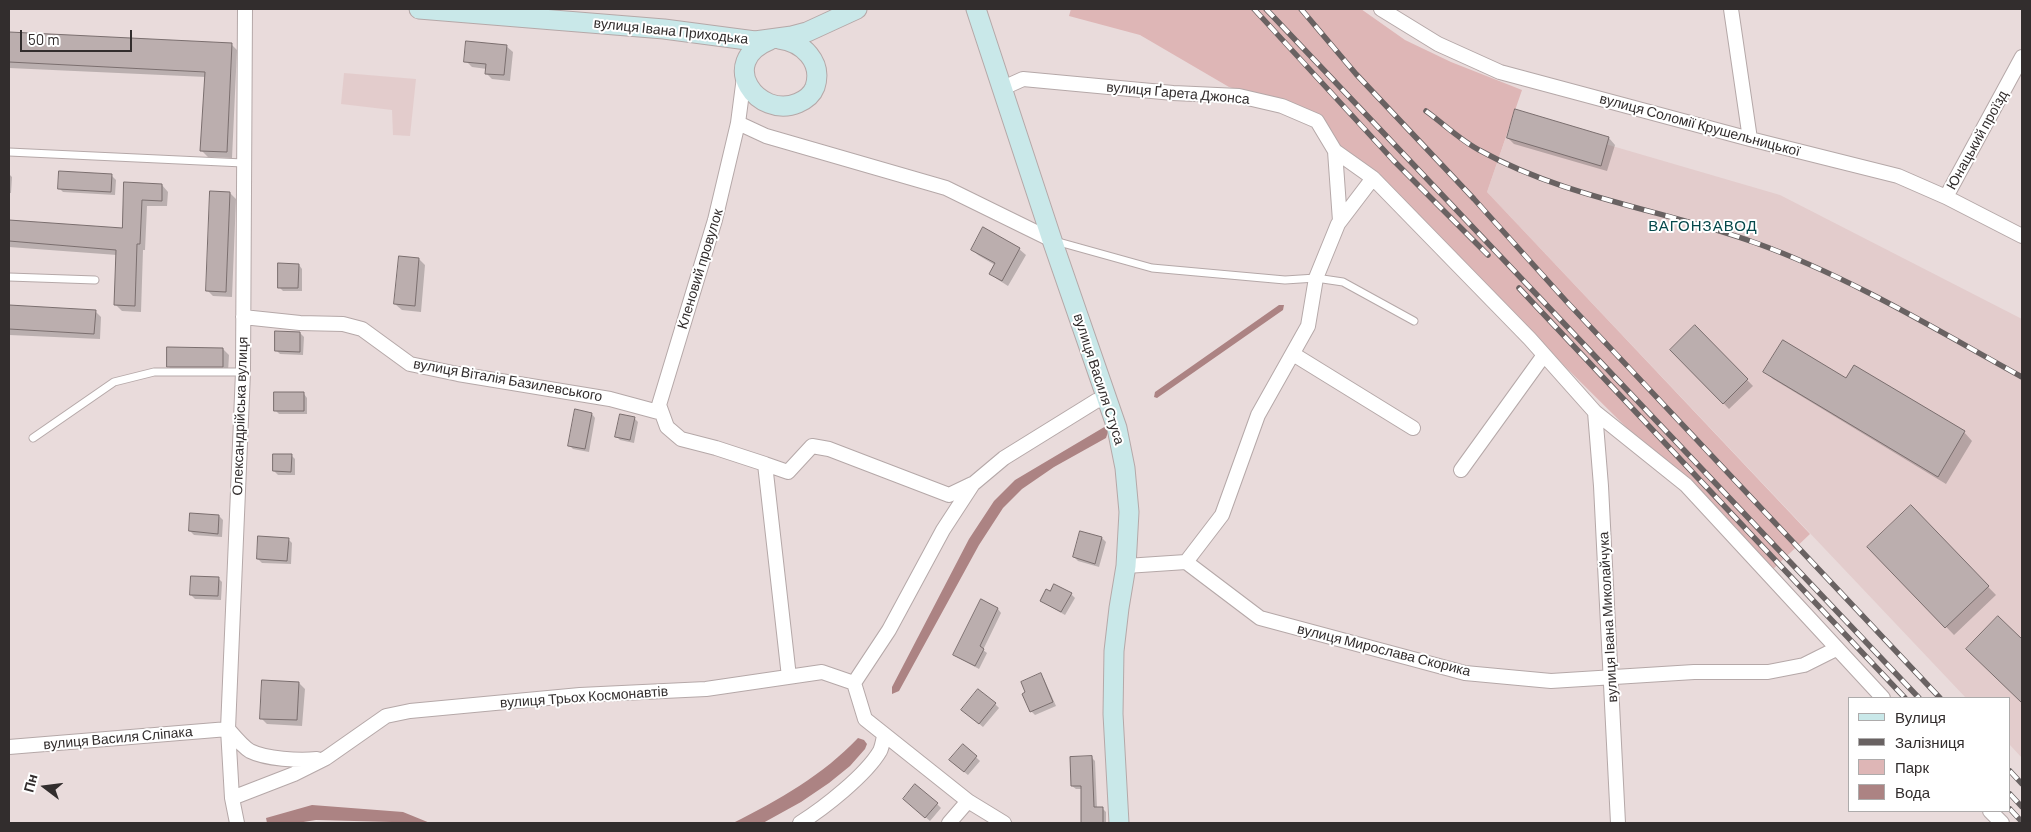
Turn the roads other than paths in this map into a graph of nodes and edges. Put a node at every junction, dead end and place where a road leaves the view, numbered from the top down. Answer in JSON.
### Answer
{"nodes":[{"id":1,"x":245,"y":9,"type":"edge"},
{"id":2,"x":419,"y":9,"type":"edge"},
{"id":3,"x":857,"y":9,"type":"edge"},
{"id":4,"x":976,"y":9,"type":"edge"},
{"id":5,"x":1381,"y":9,"type":"edge"},
{"id":6,"x":1731,"y":9,"type":"edge"},
{"id":7,"x":552,"y":14,"type":"edge"},
{"id":8,"x":825,"y":24,"type":"junction"},
{"id":9,"x":705,"y":35,"type":"junction"},
{"id":10,"x":775,"y":39,"type":"junction"},
{"id":11,"x":2022,"y":57,"type":"edge"},
{"id":12,"x":812,"y":59,"type":"junction"},
{"id":13,"x":744,"y":73,"type":"junction"},
{"id":14,"x":1003,"y":88,"type":"junction"},
{"id":15,"x":738,"y":123,"type":"junction"},
{"id":16,"x":1750,"y":139,"type":"junction"},
{"id":17,"x":1335,"y":151,"type":"junction"},
{"id":18,"x":9,"y":152,"type":"edge"},
{"id":19,"x":243,"y":163,"type":"junction"},
{"id":20,"x":1373,"y":178,"type":"junction"},
{"id":21,"x":1946,"y":197,"type":"junction"},
{"id":22,"x":1340,"y":221,"type":"junction"},
{"id":23,"x":2022,"y":236,"type":"edge"},
{"id":24,"x":1052,"y":240,"type":"junction"},
{"id":25,"x":9,"y":277,"type":"edge"},
{"id":26,"x":1316,"y":278,"type":"junction"},
{"id":27,"x":95,"y":280,"type":"dead end"},
{"id":28,"x":243,"y":317,"type":"junction"},
{"id":29,"x":1414,"y":321,"type":"dead end"},
{"id":30,"x":1293,"y":354,"type":"junction"},
{"id":31,"x":1544,"y":354,"type":"junction"},
{"id":32,"x":243,"y":372,"type":"junction"},
{"id":33,"x":1108,"y":399,"type":"junction"},
{"id":34,"x":1594,"y":412,"type":"junction"},
{"id":35,"x":662,"y":413,"type":"junction"},
{"id":36,"x":1413,"y":428,"type":"dead end"},
{"id":37,"x":33,"y":438,"type":"dead end"},
{"id":38,"x":765,"y":464,"type":"junction"},
{"id":39,"x":1461,"y":470,"type":"dead end"},
{"id":40,"x":973,"y":484,"type":"junction"},
{"id":41,"x":1186,"y":562,"type":"junction"},
{"id":42,"x":1126,"y":566,"type":"junction"},
{"id":43,"x":1836,"y":649,"type":"junction"},
{"id":44,"x":789,"y":677,"type":"junction"},
{"id":45,"x":1610,"y":677,"type":"junction"},
{"id":46,"x":854,"y":683,"type":"junction"},
{"id":47,"x":1882,"y":697,"type":"edge"},
{"id":48,"x":228,"y":728,"type":"junction"},
{"id":49,"x":884,"y":736,"type":"junction"},
{"id":50,"x":9,"y":748,"type":"edge"},
{"id":51,"x":326,"y":758,"type":"junction"},
{"id":52,"x":232,"y":798,"type":"junction"},
{"id":53,"x":968,"y":800,"type":"junction"},
{"id":54,"x":1991,"y":812,"type":"edge"},
{"id":55,"x":237,"y":823,"type":"edge"},
{"id":56,"x":800,"y":823,"type":"edge"},
{"id":57,"x":949,"y":823,"type":"edge"},
{"id":58,"x":1004,"y":823,"type":"edge"},
{"id":59,"x":1118,"y":823,"type":"edge"},
{"id":60,"x":1618,"y":823,"type":"edge"},
{"id":61,"x":1996,"y":823,"type":"edge"},
{"id":62,"x":2001,"y":823,"type":"edge"}],
"edges":[{"from":1,"to":19,"type":"street","name":"Олександрійська вулиця"},
{"from":2,"to":7,"type":"main road","name":"вулиця Івана Приходька"},
{"from":3,"to":8,"type":"main road","name":"вулиця Івана Приходька"},
{"from":4,"to":14,"type":"main road","name":"вулиця Василя Стуса"},
{"from":5,"to":16,"type":"street","name":"вулиця Соломії Крушельницької"},
{"from":6,"to":16,"type":"street"},
{"from":7,"to":9,"type":"main road","name":"вулиця Івана Приходька"},
{"from":8,"to":10,"type":"main road","name":"вулиця Івана Приходька"},
{"from":8,"to":12,"type":"main road"},
{"from":9,"to":10,"type":"main road","name":"вулиця Івана Приходька"},
{"from":9,"to":13,"type":"main road"},
{"from":10,"to":12,"type":"main road"},
{"from":10,"to":13,"type":"main road"},
{"from":11,"to":21,"type":"street","name":"Юнацький проїзд"},
{"from":12,"to":13,"type":"main road"},
{"from":13,"to":15,"type":"street","name":"Кленовий провулок"},
{"from":14,"to":17,"type":"street","name":"вулиця Ґарета Джонса"},
{"from":14,"to":24,"type":"main road","name":"вулиця Василя Стуса"},
{"from":15,"to":24,"type":"street"},
{"from":15,"to":35,"type":"street","name":"Кленовий провулок"},
{"from":16,"to":21,"type":"street","name":"вулиця Соломії Крушельницької"},
{"from":17,"to":20,"type":"street","name":"вулиця Ґарета Джонса"},
{"from":17,"to":22,"type":"street"},
{"from":18,"to":19,"type":"lane"},
{"from":19,"to":28,"type":"street","name":"Олександрійська вулиця"},
{"from":20,"to":22,"type":"street"},
{"from":20,"to":31,"type":"street","name":"вулиця Ґарета Джонса"},
{"from":21,"to":23,"type":"street","name":"вулиця Соломії Крушельницької"},
{"from":22,"to":26,"type":"street"},
{"from":24,"to":26,"type":"lane"},
{"from":24,"to":33,"type":"main road","name":"вулиця Василя Стуса"},
{"from":25,"to":27,"type":"lane"},
{"from":26,"to":29,"type":"lane"},
{"from":26,"to":30,"type":"street"},
{"from":28,"to":32,"type":"street","name":"Олександрійська вулиця"},
{"from":28,"to":35,"type":"street","name":"вулиця Віталія Базилевського"},
{"from":30,"to":36,"type":"street"},
{"from":30,"to":41,"type":"street"},
{"from":31,"to":34,"type":"street","name":"вулиця Ґарета Джонса"},
{"from":31,"to":39,"type":"street"},
{"from":32,"to":37,"type":"lane"},
{"from":32,"to":48,"type":"street","name":"Олександрійська вулиця"},
{"from":33,"to":40,"type":"street"},
{"from":33,"to":42,"type":"main road","name":"вулиця Василя Стуса"},
{"from":34,"to":43,"type":"street","name":"вулиця Ґарета Джонса"},
{"from":34,"to":45,"type":"street","name":"вулиця Івана Миколайчука"},
{"from":35,"to":38,"type":"street"},
{"from":38,"to":40,"type":"street"},
{"from":38,"to":44,"type":"street"},
{"from":40,"to":46,"type":"street"},
{"from":41,"to":42,"type":"street"},
{"from":41,"to":45,"type":"street","name":"вулиця Мирослава Скорика"},
{"from":42,"to":59,"type":"main road","name":"вулиця Василя Стуса"},
{"from":43,"to":45,"type":"street","name":"вулиця Мирослава Скорика"},
{"from":43,"to":47,"type":"street","name":"вулиця Ґарета Джонса"},
{"from":44,"to":46,"type":"street","name":"вулиця Трьох Космонавтів"},
{"from":44,"to":51,"type":"street","name":"вулиця Трьох Космонавтів"},
{"from":45,"to":60,"type":"street","name":"вулиця Івана Миколайчука"},
{"from":46,"to":49,"type":"street"},
{"from":48,"to":50,"type":"street","name":"вулиця Василя Сліпака"},
{"from":48,"to":51,"type":"street"},
{"from":48,"to":52,"type":"street","name":"Олександрійська вулиця"},
{"from":49,"to":53,"type":"street"},
{"from":49,"to":56,"type":"street"},
{"from":51,"to":52,"type":"street","name":"вулиця Трьох Космонавтів"},
{"from":52,"to":55,"type":"street","name":"Олександрійська вулиця"},
{"from":53,"to":57,"type":"street"},
{"from":53,"to":58,"type":"street"},
{"from":54,"to":62,"type":"street"},
{"from":61,"to":62,"type":"street"}]}
